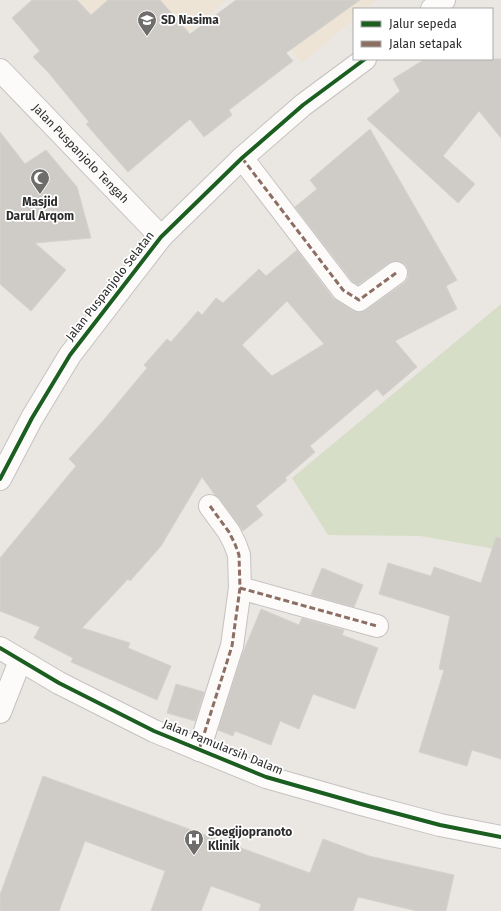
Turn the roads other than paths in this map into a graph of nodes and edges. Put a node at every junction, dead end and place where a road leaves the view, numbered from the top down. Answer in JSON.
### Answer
{"nodes":[{"id":1,"x":444,"y":0,"type":"edge"},
{"id":2,"x":433,"y":8,"type":"edge"},
{"id":3,"x":364,"y":60,"type":"edge"},
{"id":4,"x":0,"y":70,"type":"edge"},
{"id":5,"x":242,"y":158,"type":"junction"},
{"id":6,"x":161,"y":237,"type":"junction"},
{"id":7,"x":396,"y":273,"type":"dead end"},
{"id":8,"x":0,"y":479,"type":"edge"},
{"id":9,"x":210,"y":506,"type":"dead end"},
{"id":10,"x":240,"y":588,"type":"junction"},
{"id":11,"x":377,"y":626,"type":"dead end"},
{"id":12,"x":0,"y":648,"type":"edge"},
{"id":13,"x":20,"y":661,"type":"junction"},
{"id":14,"x":0,"y":712,"type":"edge"},
{"id":15,"x":199,"y":750,"type":"junction"},
{"id":16,"x":501,"y":837,"type":"edge"}],
"edges":[{"from":1,"to":2,"type":"street"},
{"from":3,"to":5,"type":"street","name":"Jalan Puspanjolo Selatan"},
{"from":4,"to":6,"type":"street","name":"Jalan Puspanjolo Tengah"},
{"from":5,"to":6,"type":"street","name":"Jalan Puspanjolo Selatan"},
{"from":5,"to":7,"type":"street"},
{"from":6,"to":8,"type":"street","name":"Jalan Puspanjolo Selatan"},
{"from":9,"to":10,"type":"street"},
{"from":10,"to":11,"type":"street"},
{"from":10,"to":15,"type":"street"},
{"from":12,"to":13,"type":"street","name":"Jalan Pamularsih Dalam"},
{"from":13,"to":14,"type":"street"},
{"from":13,"to":15,"type":"street","name":"Jalan Pamularsih Dalam"},
{"from":15,"to":16,"type":"street","name":"Jalan Pamularsih Dalam"}]}
